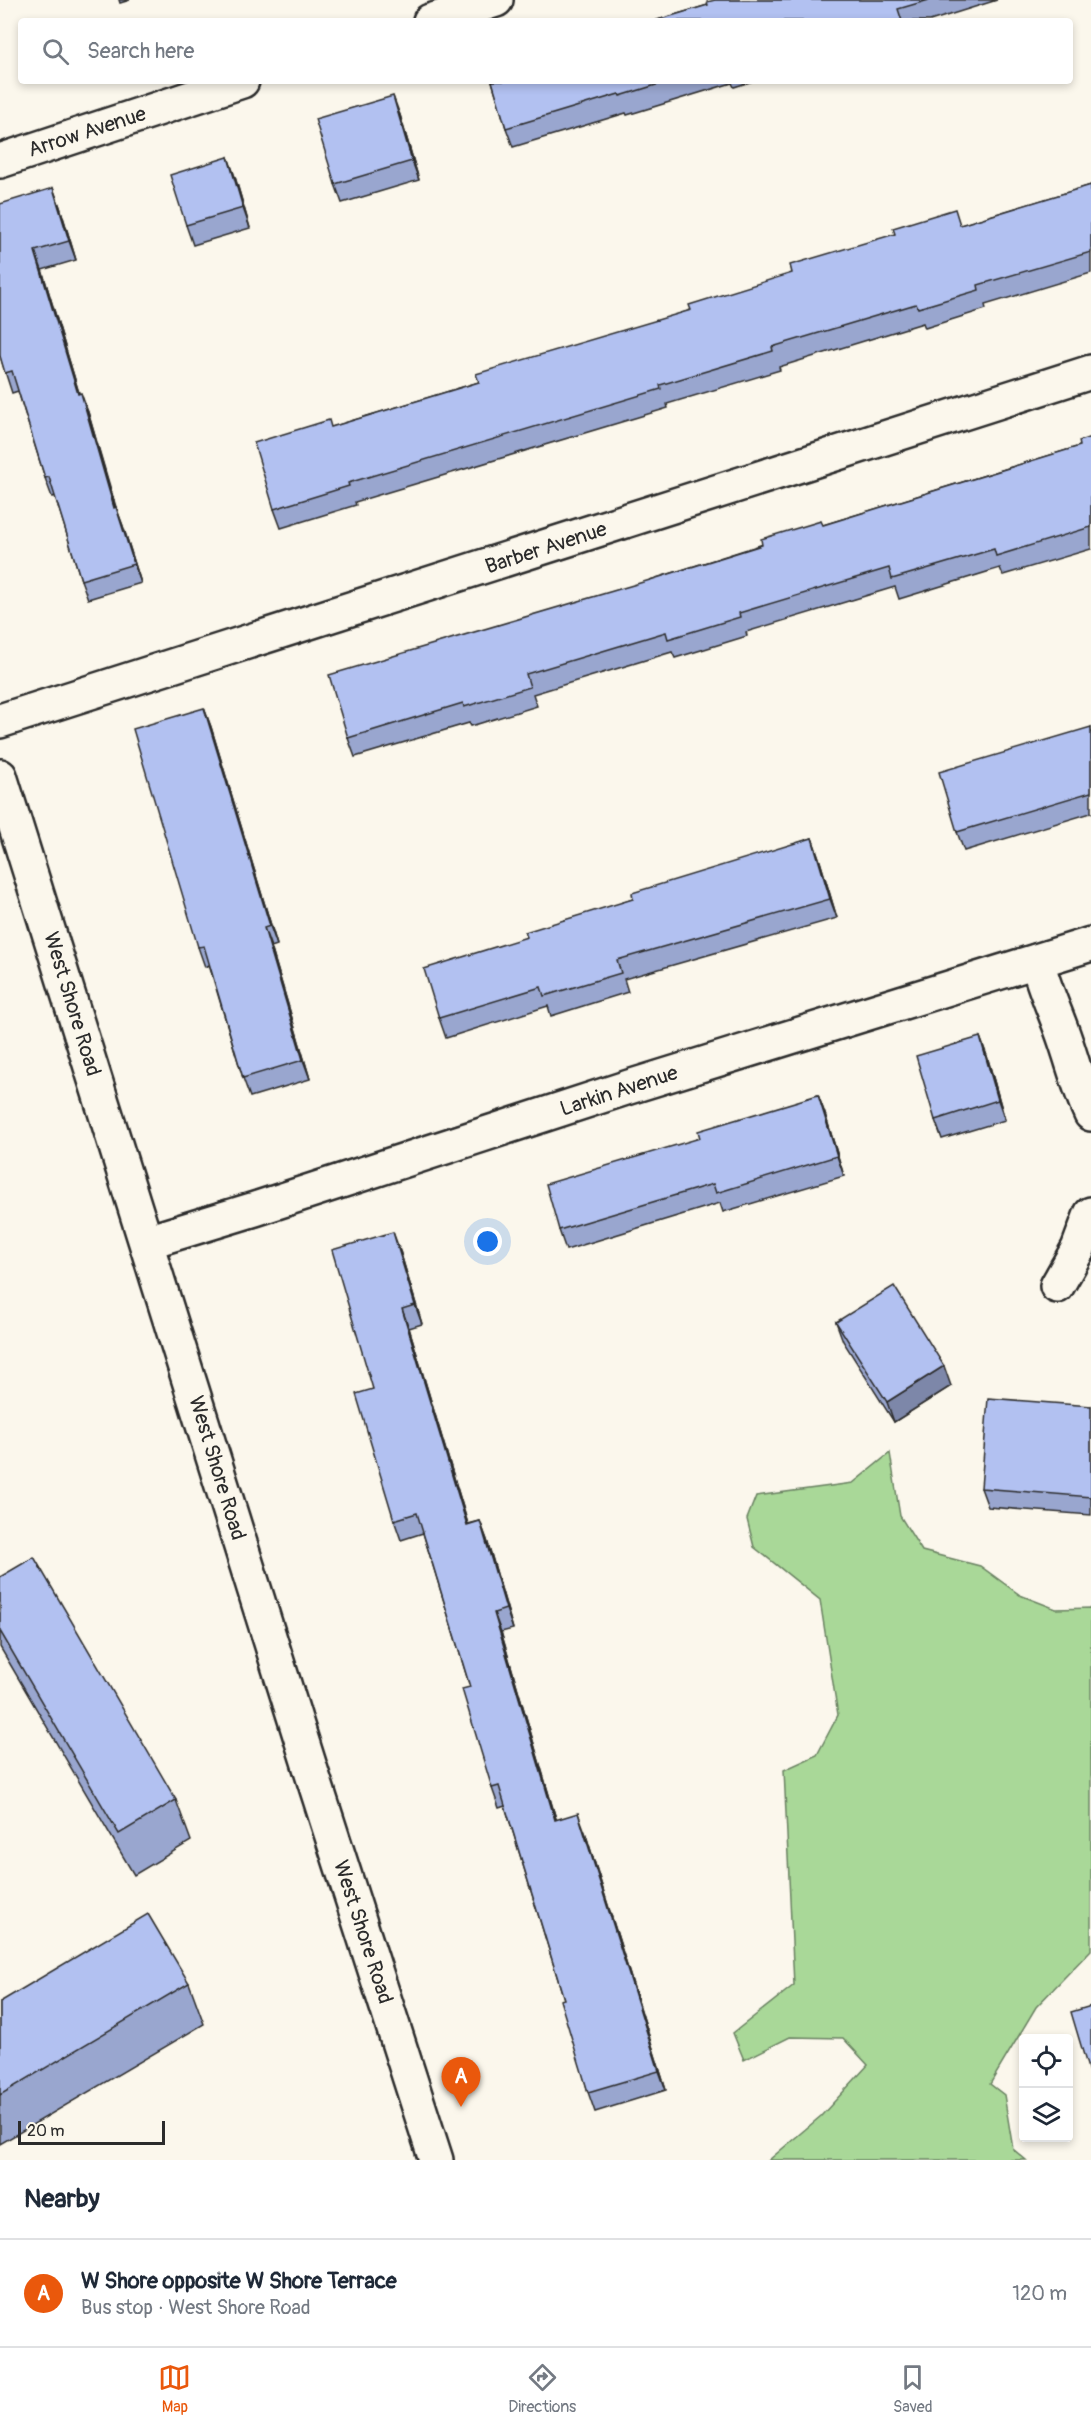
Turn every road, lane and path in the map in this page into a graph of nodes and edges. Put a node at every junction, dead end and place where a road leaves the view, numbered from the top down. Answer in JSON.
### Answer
{"nodes":[{"id":1,"x":496,"y":0,"type":"edge"},
{"id":2,"x":439,"y":18,"type":"edge"},
{"id":3,"x":233,"y":84,"type":"edge"},
{"id":4,"x":0,"y":161,"type":"edge"},
{"id":5,"x":1091,"y":372,"type":"edge"},
{"id":6,"x":0,"y":721,"type":"edge"},
{"id":7,"x":0,"y":776,"type":"edge"},
{"id":8,"x":1091,"y":944,"type":"edge"},
{"id":9,"x":1038,"y":962,"type":"junction"},
{"id":10,"x":1091,"y":1114,"type":"edge"},
{"id":11,"x":1091,"y":1214,"type":"edge"},
{"id":12,"x":147,"y":1242,"type":"junction"},
{"id":13,"x":1057,"y":1286,"type":"dead end"},
{"id":14,"x":436,"y":2160,"type":"edge"}],
"edges":[{"from":1,"to":2,"type":"street"},
{"from":3,"to":4,"type":"street","name":"Arrow Avenue"},
{"from":5,"to":6,"type":"street","name":"Barber Avenue"},
{"from":7,"to":12,"type":"street","name":"West Shore Road"},
{"from":8,"to":9,"type":"street","name":"Larkin Avenue"},
{"from":9,"to":10,"type":"street"},
{"from":9,"to":12,"type":"street","name":"Larkin Avenue"},
{"from":11,"to":13,"type":"street"},
{"from":12,"to":14,"type":"street","name":"West Shore Road"}]}
